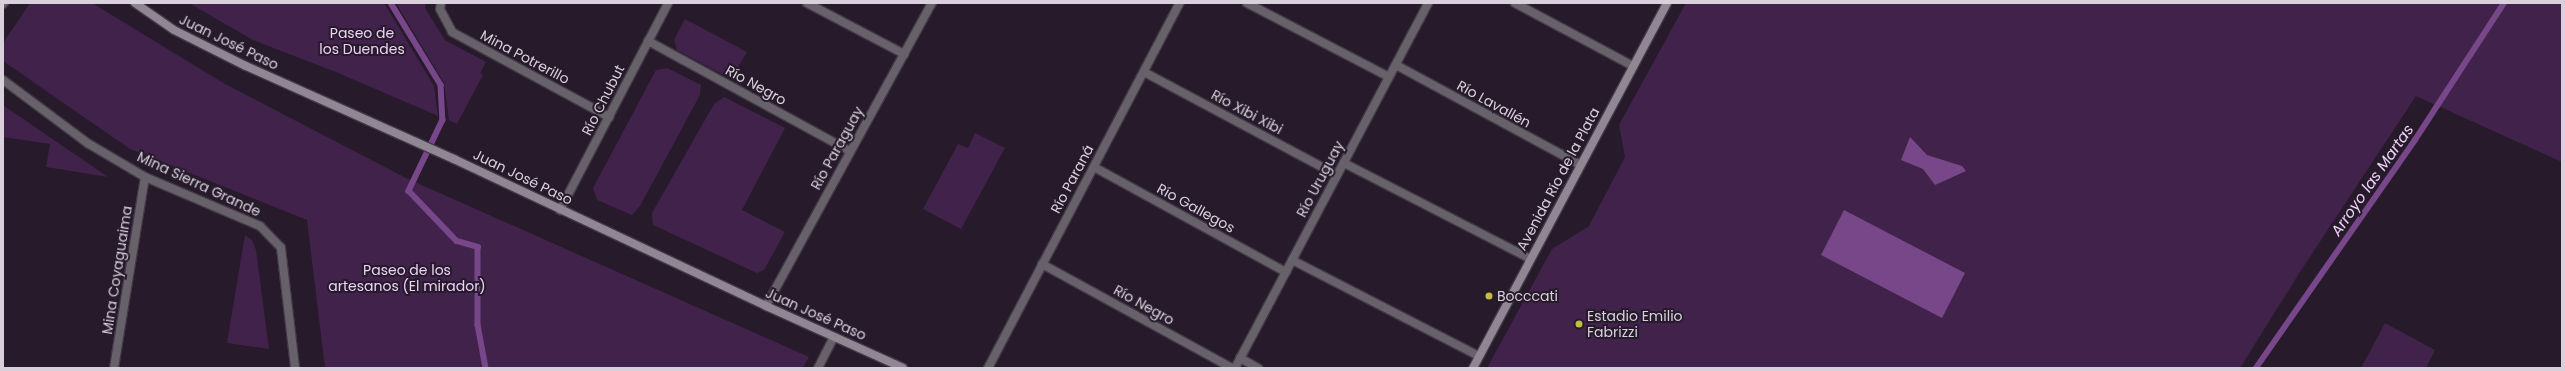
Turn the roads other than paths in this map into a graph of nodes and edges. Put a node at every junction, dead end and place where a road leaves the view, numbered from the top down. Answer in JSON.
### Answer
{"nodes":[{"id":1,"x":135,"y":3,"type":"edge"},
{"id":2,"x":668,"y":3,"type":"edge"},
{"id":3,"x":807,"y":3,"type":"edge"},
{"id":4,"x":932,"y":3,"type":"edge"},
{"id":5,"x":1180,"y":3,"type":"edge"},
{"id":6,"x":1247,"y":3,"type":"edge"},
{"id":7,"x":1428,"y":3,"type":"edge"},
{"id":8,"x":1515,"y":3,"type":"edge"},
{"id":9,"x":1667,"y":3,"type":"edge"},
{"id":10,"x":440,"y":6,"type":"edge"},
{"id":11,"x":648,"y":41,"type":"junction"},
{"id":12,"x":904,"y":54,"type":"junction"},
{"id":13,"x":1396,"y":65,"type":"junction"},
{"id":14,"x":1633,"y":66,"type":"junction"},
{"id":15,"x":1144,"y":72,"type":"junction"},
{"id":16,"x":1389,"y":77,"type":"junction"},
{"id":17,"x":3,"y":80,"type":"edge"},
{"id":18,"x":609,"y":117,"type":"junction"},
{"id":19,"x":850,"y":151,"type":"junction"},
{"id":20,"x":1344,"y":163,"type":"junction"},
{"id":21,"x":1581,"y":166,"type":"junction"},
{"id":22,"x":1094,"y":167,"type":"junction"},
{"id":23,"x":1337,"y":175,"type":"junction"},
{"id":24,"x":145,"y":177,"type":"junction"},
{"id":25,"x":560,"y":210,"type":"junction"},
{"id":26,"x":1531,"y":259,"type":"junction"},
{"id":27,"x":1292,"y":260,"type":"junction"},
{"id":28,"x":1042,"y":264,"type":"junction"},
{"id":29,"x":1286,"y":272,"type":"junction"},
{"id":30,"x":766,"y":306,"type":"junction"},
{"id":31,"x":834,"y":337,"type":"junction"},
{"id":32,"x":1479,"y":356,"type":"junction"},
{"id":33,"x":1240,"y":358,"type":"junction"},
{"id":34,"x":114,"y":368,"type":"edge"},
{"id":35,"x":295,"y":368,"type":"edge"},
{"id":36,"x":818,"y":368,"type":"edge"},
{"id":37,"x":903,"y":368,"type":"edge"},
{"id":38,"x":988,"y":368,"type":"edge"},
{"id":39,"x":1234,"y":368,"type":"edge"},
{"id":40,"x":1258,"y":368,"type":"edge"},
{"id":41,"x":1473,"y":368,"type":"edge"}],
"edges":[{"from":1,"to":25,"type":"main road","name":"Juan José Paso"},
{"from":2,"to":11,"type":"street","name":"Río Chubut"},
{"from":3,"to":12,"type":"street"},
{"from":4,"to":12,"type":"street","name":"Río Paraguay"},
{"from":5,"to":15,"type":"street","name":"Río Paraná"},
{"from":6,"to":16,"type":"street"},
{"from":7,"to":13,"type":"street","name":"Río Uruguay"},
{"from":8,"to":14,"type":"street"},
{"from":9,"to":14,"type":"main road","name":"Avenida Río de la Plata"},
{"from":10,"to":18,"type":"street","name":"Mina Potrerillo"},
{"from":11,"to":18,"type":"street","name":"Río Chubut"},
{"from":11,"to":19,"type":"street","name":"Río Negro"},
{"from":12,"to":19,"type":"street","name":"Río Paraguay"},
{"from":13,"to":16,"type":"street","name":"Río Uruguay"},
{"from":13,"to":21,"type":"street","name":"Río Lavallén"},
{"from":14,"to":21,"type":"main road","name":"Avenida Río de la Plata"},
{"from":15,"to":22,"type":"street","name":"Río Paraná"},
{"from":15,"to":23,"type":"street","name":"Río Xibi Xibi"},
{"from":16,"to":20,"type":"street","name":"Río Uruguay"},
{"from":17,"to":24,"type":"street","name":"Mina Sierra Grande"},
{"from":18,"to":25,"type":"street","name":"Río Chubut"},
{"from":19,"to":30,"type":"street","name":"Río Paraguay"},
{"from":20,"to":23,"type":"street","name":"Río Uruguay"},
{"from":20,"to":26,"type":"street"},
{"from":21,"to":26,"type":"main road","name":"Avenida Río de la Plata"},
{"from":22,"to":28,"type":"street","name":"Río Paraná"},
{"from":22,"to":29,"type":"street","name":"Río Gallegos"},
{"from":23,"to":27,"type":"street","name":"Río Uruguay"},
{"from":24,"to":34,"type":"street","name":"Mina Coyaguaima"},
{"from":24,"to":35,"type":"street","name":"Mina Sierra Grande"},
{"from":25,"to":30,"type":"main road","name":"Juan José Paso"},
{"from":26,"to":32,"type":"main road","name":"Avenida Río de la Plata"},
{"from":27,"to":29,"type":"street","name":"Río Uruguay"},
{"from":27,"to":32,"type":"street"},
{"from":28,"to":38,"type":"street","name":"Río Paraná"},
{"from":28,"to":39,"type":"street","name":"Río Negro"},
{"from":29,"to":33,"type":"street","name":"Río Uruguay"},
{"from":30,"to":31,"type":"main road","name":"Juan José Paso"},
{"from":31,"to":36,"type":"street"},
{"from":31,"to":37,"type":"main road","name":"Juan José Paso"},
{"from":32,"to":41,"type":"main road","name":"Avenida Río de la Plata"},
{"from":33,"to":39,"type":"street","name":"Río Uruguay"},
{"from":33,"to":40,"type":"street"}]}
